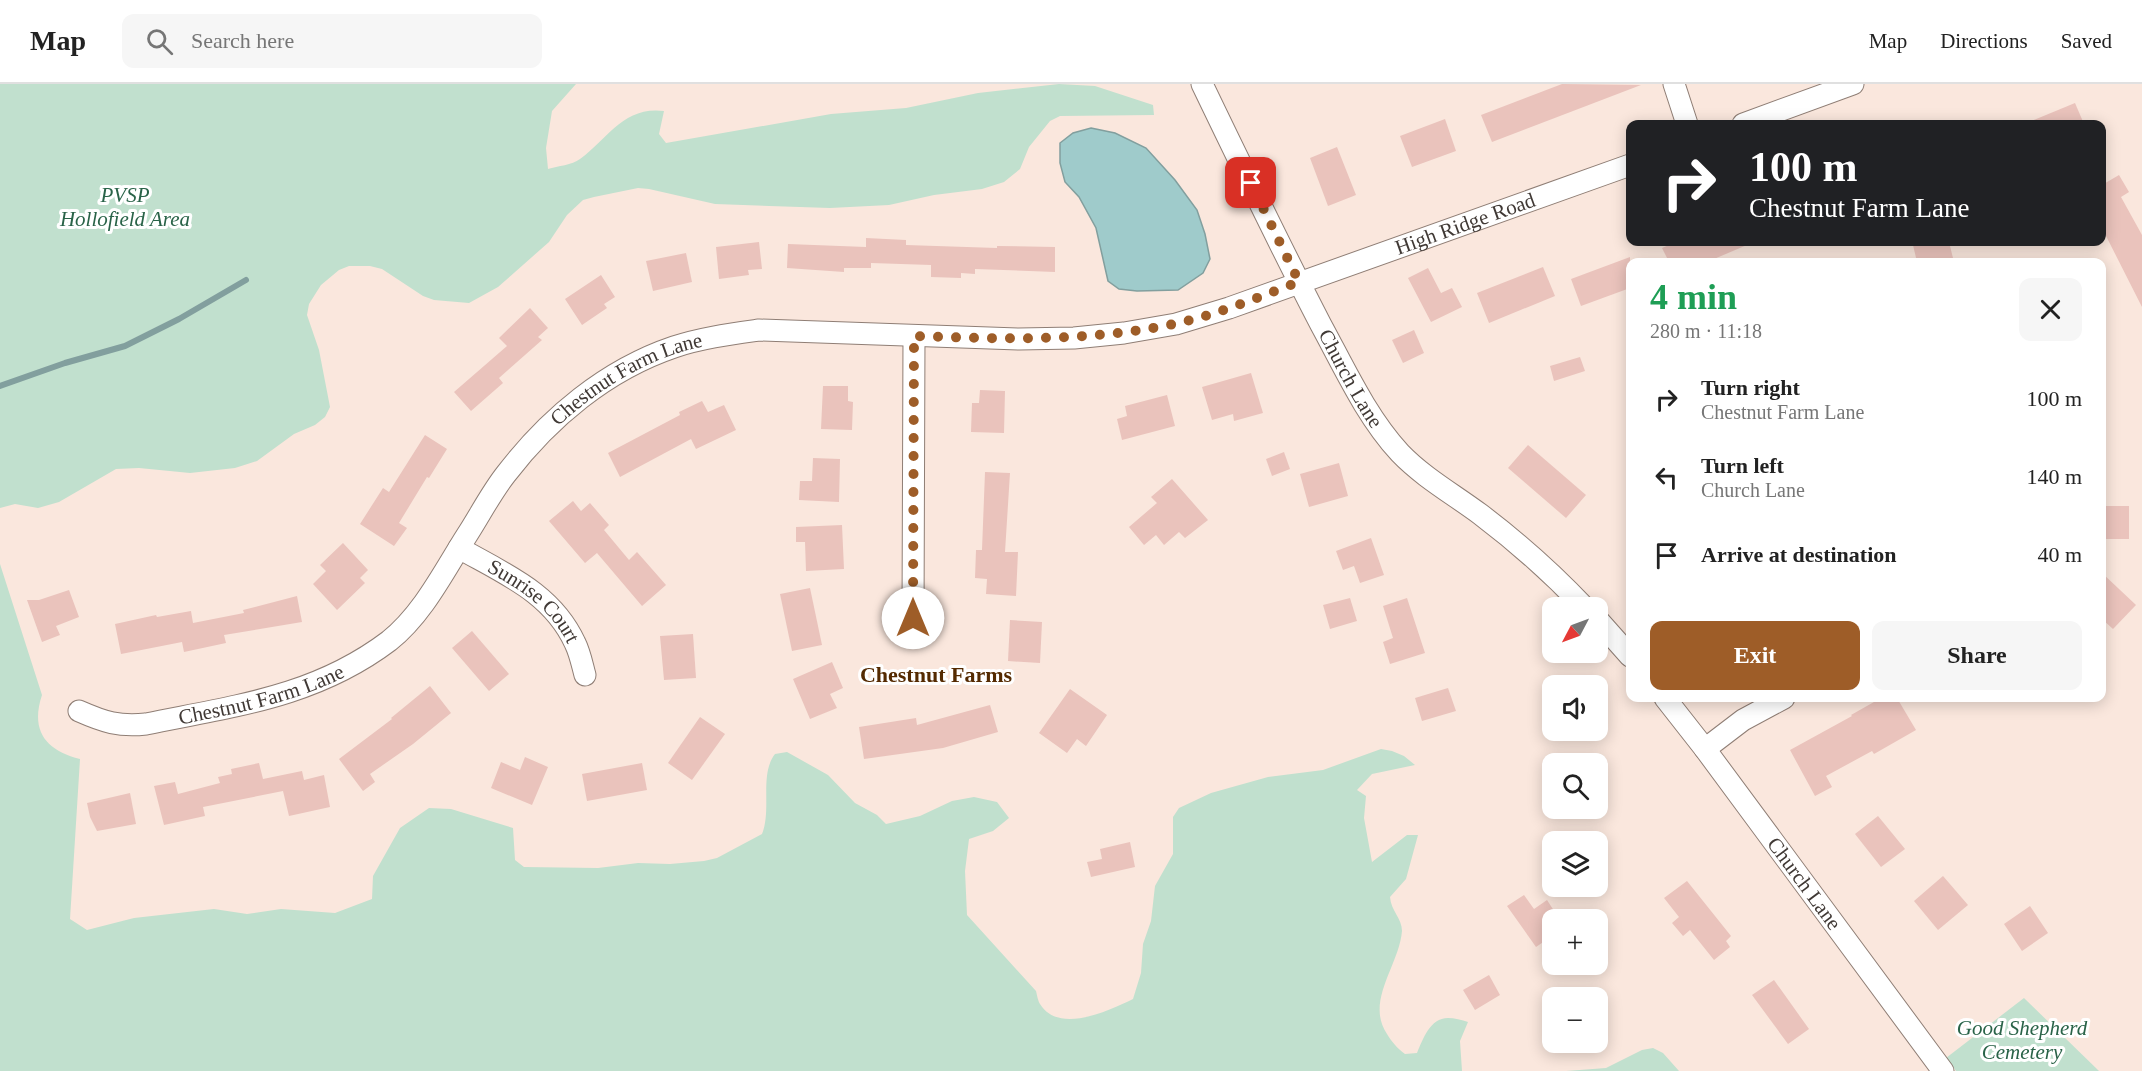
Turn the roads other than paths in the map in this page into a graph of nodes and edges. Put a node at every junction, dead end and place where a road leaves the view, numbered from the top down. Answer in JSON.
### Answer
{"nodes":[{"id":1,"x":1202,"y":84,"type":"edge"},
{"id":2,"x":1674,"y":84,"type":"edge"},
{"id":3,"x":1853,"y":84,"type":"edge"},
{"id":4,"x":1687,"y":120,"type":"edge"},
{"id":5,"x":1754,"y":120,"type":"edge"},
{"id":6,"x":1626,"y":166,"type":"edge"},
{"id":7,"x":1299,"y":282,"type":"junction"},
{"id":8,"x":914,"y":336,"type":"junction"},
{"id":9,"x":459,"y":548,"type":"junction"},
{"id":10,"x":1573,"y":597,"type":"edge"},
{"id":11,"x":913,"y":618,"type":"dead end"},
{"id":12,"x":1608,"y":631,"type":"edge"},
{"id":13,"x":1626,"y":652,"type":"edge"},
{"id":14,"x":585,"y":675,"type":"dead end"},
{"id":15,"x":1668,"y":702,"type":"edge"},
{"id":16,"x":1777,"y":702,"type":"edge"},
{"id":17,"x":79,"y":711,"type":"dead end"},
{"id":18,"x":1705,"y":748,"type":"junction"},
{"id":19,"x":1943,"y":1071,"type":"edge"}],
"edges":[{"from":1,"to":7,"type":"street","name":"Church Lane"},
{"from":2,"to":4,"type":"street"},
{"from":3,"to":5,"type":"street"},
{"from":6,"to":7,"type":"street","name":"High Ridge Road"},
{"from":7,"to":8,"type":"street","name":"Chestnut Farm Lane"},
{"from":7,"to":10,"type":"street","name":"Church Lane"},
{"from":8,"to":9,"type":"street","name":"Chestnut Farm Lane"},
{"from":8,"to":11,"type":"street"},
{"from":9,"to":14,"type":"street","name":"Sunrise Court"},
{"from":9,"to":17,"type":"street","name":"Chestnut Farm Lane"},
{"from":12,"to":13,"type":"street"},
{"from":15,"to":18,"type":"street","name":"Church Lane"},
{"from":16,"to":18,"type":"street"},
{"from":18,"to":19,"type":"street","name":"Church Lane"}]}
